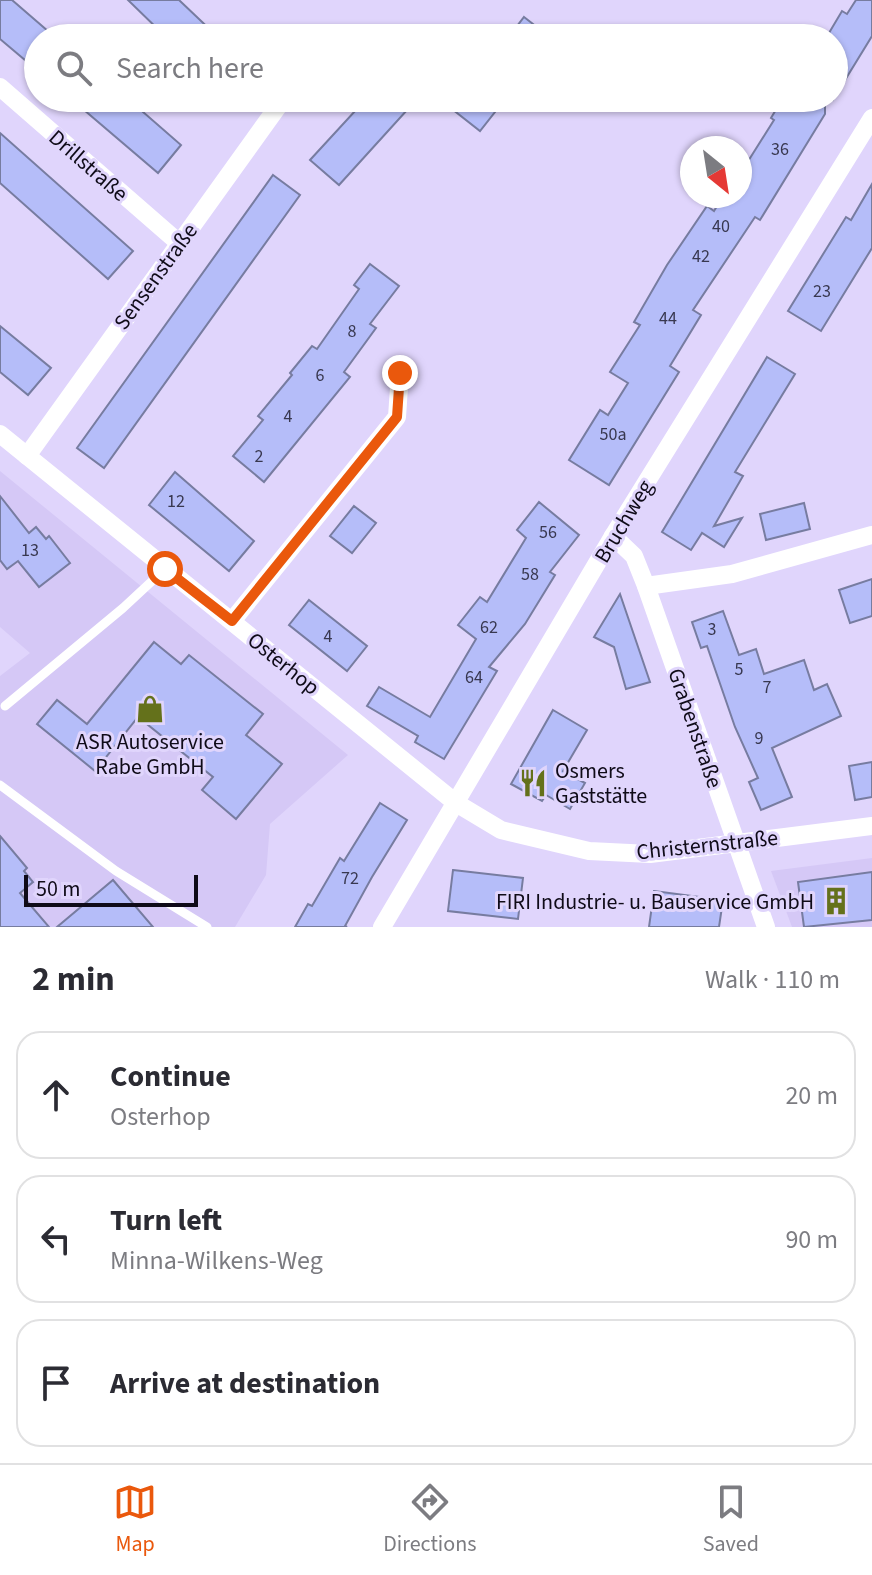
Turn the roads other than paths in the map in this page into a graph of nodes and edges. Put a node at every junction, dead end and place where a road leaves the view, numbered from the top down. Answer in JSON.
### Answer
{"nodes":[{"id":1,"x":0,"y":87,"type":"edge"},
{"id":2,"x":24,"y":108,"type":"edge"},
{"id":3,"x":29,"y":112,"type":"edge"},
{"id":4,"x":274,"y":112,"type":"edge"},
{"id":5,"x":872,"y":118,"type":"edge"},
{"id":6,"x":179,"y":243,"type":"junction"},
{"id":7,"x":400,"y":373,"type":"dead end"},
{"id":8,"x":0,"y":434,"type":"edge"},
{"id":9,"x":27,"y":456,"type":"junction"},
{"id":10,"x":872,"y":535,"type":"edge"},
{"id":11,"x":613,"y":536,"type":"junction"},
{"id":12,"x":165,"y":569,"type":"junction"},
{"id":13,"x":646,"y":586,"type":"junction"},
{"id":14,"x":232,"y":621,"type":"junction"},
{"id":15,"x":5,"y":706,"type":"dead end"},
{"id":16,"x":0,"y":785,"type":"edge"},
{"id":17,"x":456,"y":803,"type":"junction"},
{"id":18,"x":872,"y":826,"type":"edge"},
{"id":19,"x":735,"y":842,"type":"junction"},
{"id":20,"x":207,"y":927,"type":"edge"},
{"id":21,"x":382,"y":927,"type":"edge"},
{"id":22,"x":766,"y":927,"type":"edge"}],
"edges":[{"from":1,"to":2,"type":"street","name":"Drillstraße"},
{"from":3,"to":6,"type":"street","name":"Drillstraße"},
{"from":4,"to":6,"type":"street","name":"Sensenstraße"},
{"from":5,"to":11,"type":"street","name":"Bruchweg"},
{"from":6,"to":9,"type":"street","name":"Sensenstraße"},
{"from":7,"to":14,"type":"street"},
{"from":8,"to":9,"type":"street","name":"Osterhop"},
{"from":9,"to":12,"type":"street","name":"Osterhop"},
{"from":10,"to":13,"type":"street"},
{"from":11,"to":13,"type":"street","name":"Grabenstraße"},
{"from":11,"to":17,"type":"street","name":"Bruchweg"},
{"from":12,"to":14,"type":"street","name":"Osterhop"},
{"from":12,"to":15,"type":"lane"},
{"from":13,"to":19,"type":"street","name":"Grabenstraße"},
{"from":14,"to":17,"type":"street","name":"Osterhop"},
{"from":16,"to":20,"type":"lane"},
{"from":17,"to":19,"type":"street","name":"Christernstraße"},
{"from":17,"to":21,"type":"street","name":"Bruchweg"},
{"from":18,"to":19,"type":"street","name":"Christernstraße"},
{"from":19,"to":22,"type":"street","name":"Grabenstraße"}]}
